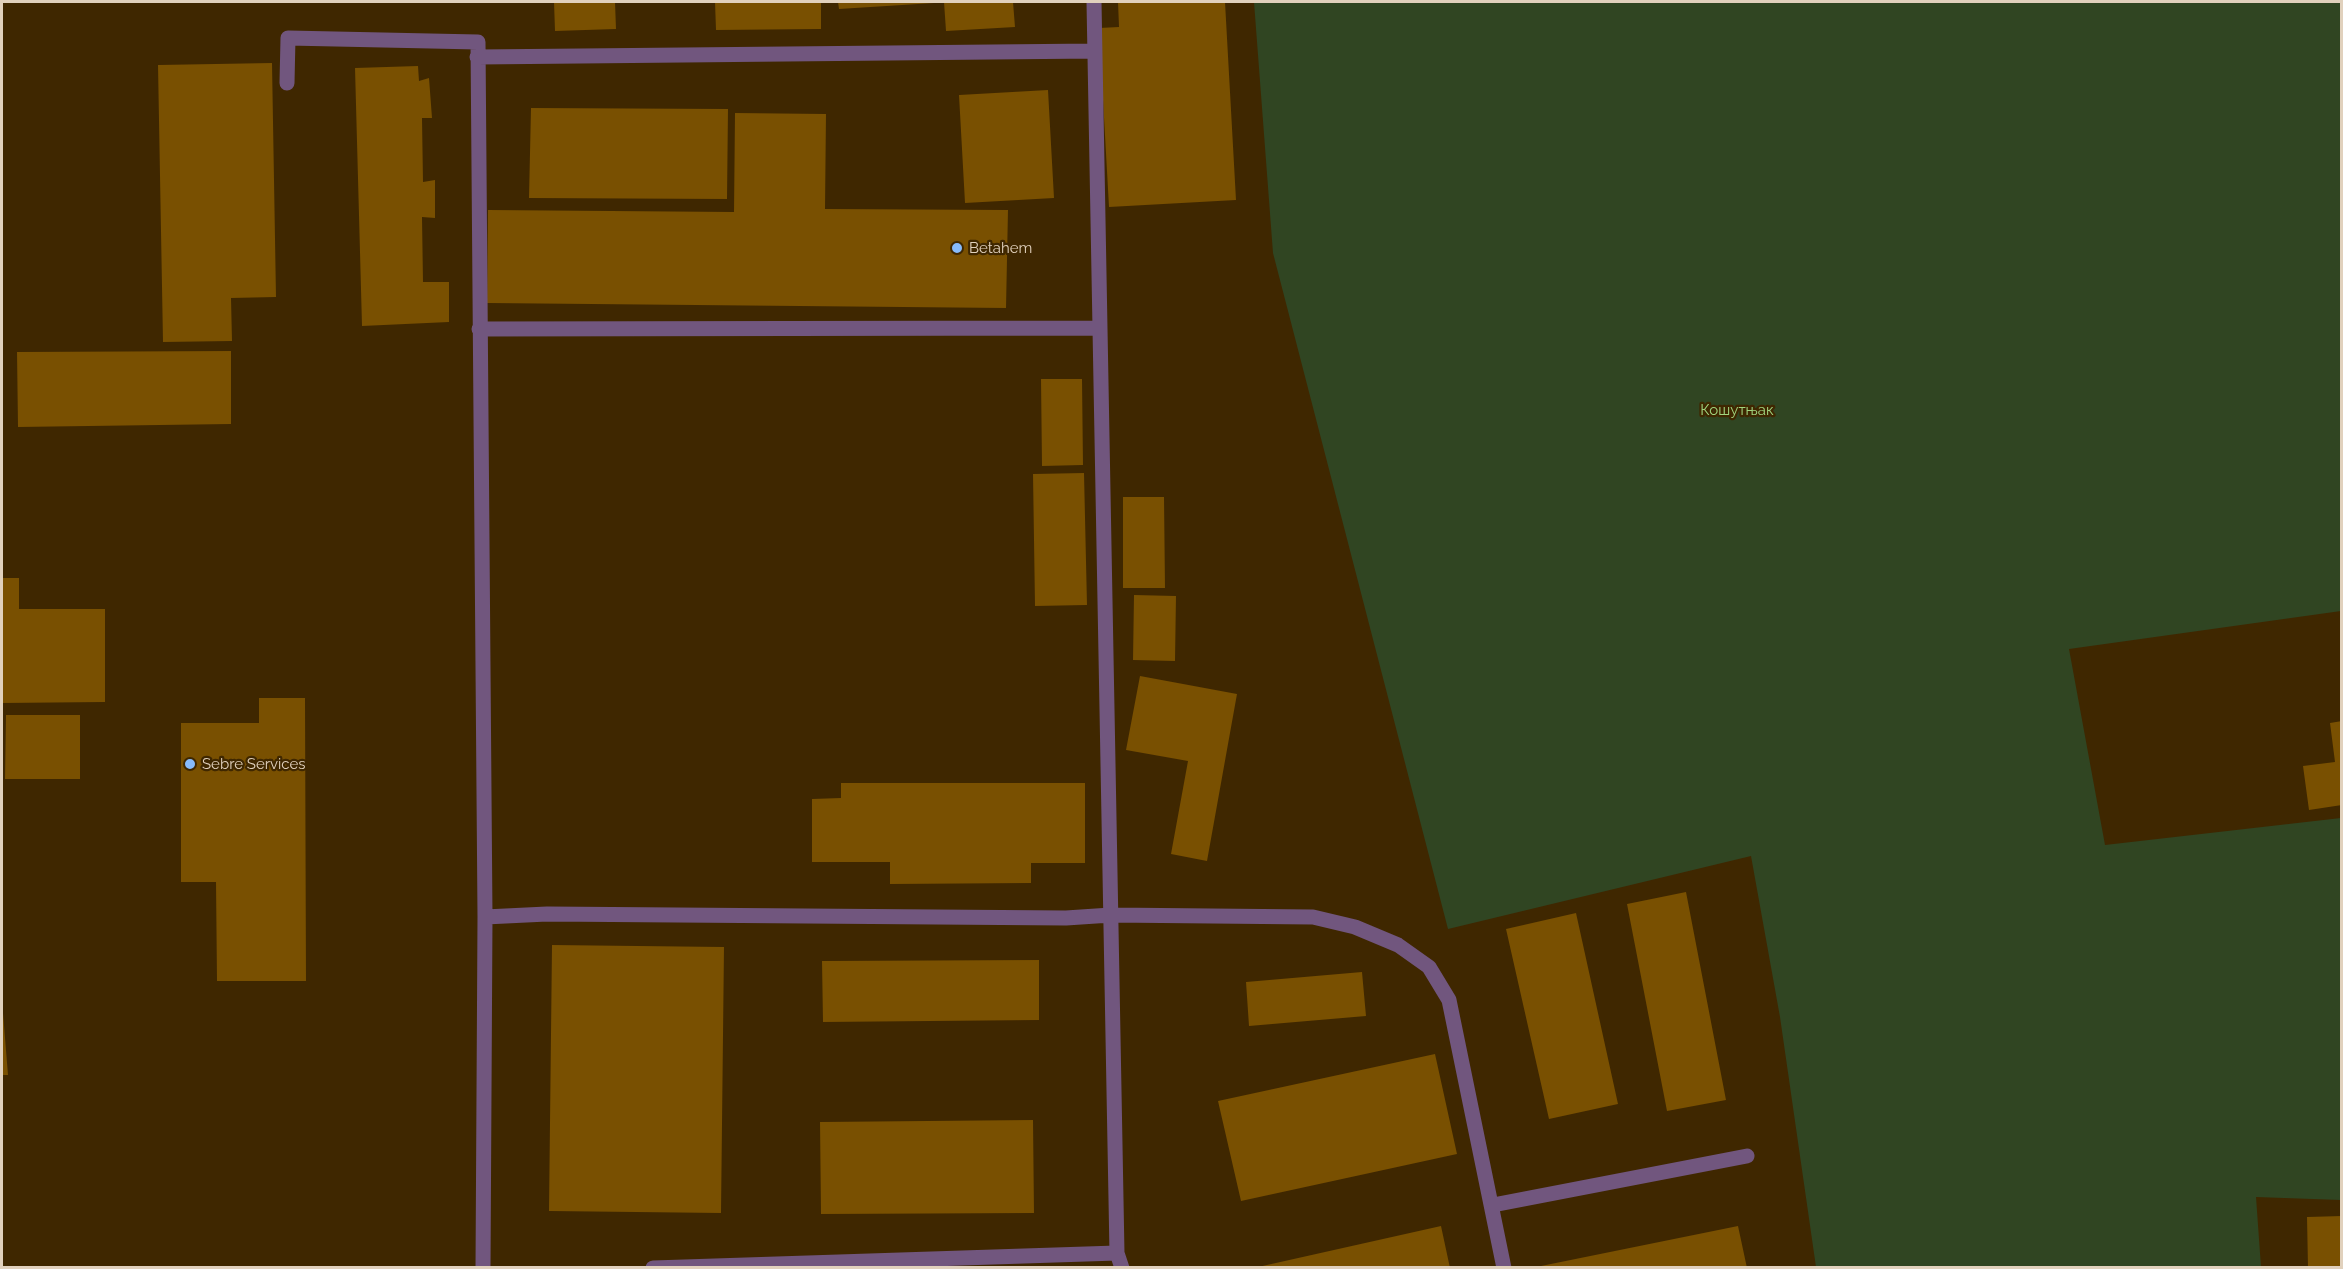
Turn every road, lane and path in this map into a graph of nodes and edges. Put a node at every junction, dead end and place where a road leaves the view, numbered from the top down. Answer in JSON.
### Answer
{"nodes":[{"id":1,"x":1094,"y":2,"type":"edge"},
{"id":2,"x":1095,"y":51,"type":"junction"},
{"id":3,"x":477,"y":57,"type":"junction"},
{"id":4,"x":287,"y":82,"type":"dead end"},
{"id":5,"x":1100,"y":328,"type":"junction"},
{"id":6,"x":479,"y":329,"type":"junction"},
{"id":7,"x":1111,"y":915,"type":"junction"},
{"id":8,"x":485,"y":917,"type":"junction"},
{"id":9,"x":1747,"y":1156,"type":"dead end"},
{"id":10,"x":1493,"y":1205,"type":"junction"},
{"id":11,"x":1117,"y":1253,"type":"junction"},
{"id":12,"x":941,"y":1263,"type":"edge"},
{"id":13,"x":483,"y":1268,"type":"edge"},
{"id":14,"x":653,"y":1268,"type":"edge"},
{"id":15,"x":1122,"y":1268,"type":"edge"},
{"id":16,"x":1504,"y":1268,"type":"edge"}],
"edges":[{"from":1,"to":2,"type":"lane"},
{"from":2,"to":3,"type":"lane"},
{"from":2,"to":5,"type":"lane"},
{"from":3,"to":4,"type":"lane"},
{"from":3,"to":6,"type":"lane"},
{"from":5,"to":6,"type":"lane"},
{"from":5,"to":7,"type":"lane"},
{"from":6,"to":8,"type":"lane"},
{"from":7,"to":8,"type":"lane"},
{"from":7,"to":10,"type":"lane"},
{"from":7,"to":11,"type":"lane"},
{"from":8,"to":13,"type":"lane"},
{"from":9,"to":10,"type":"lane"},
{"from":10,"to":16,"type":"lane"},
{"from":11,"to":12,"type":"lane"},
{"from":11,"to":15,"type":"lane"},
{"from":12,"to":14,"type":"lane"}]}
